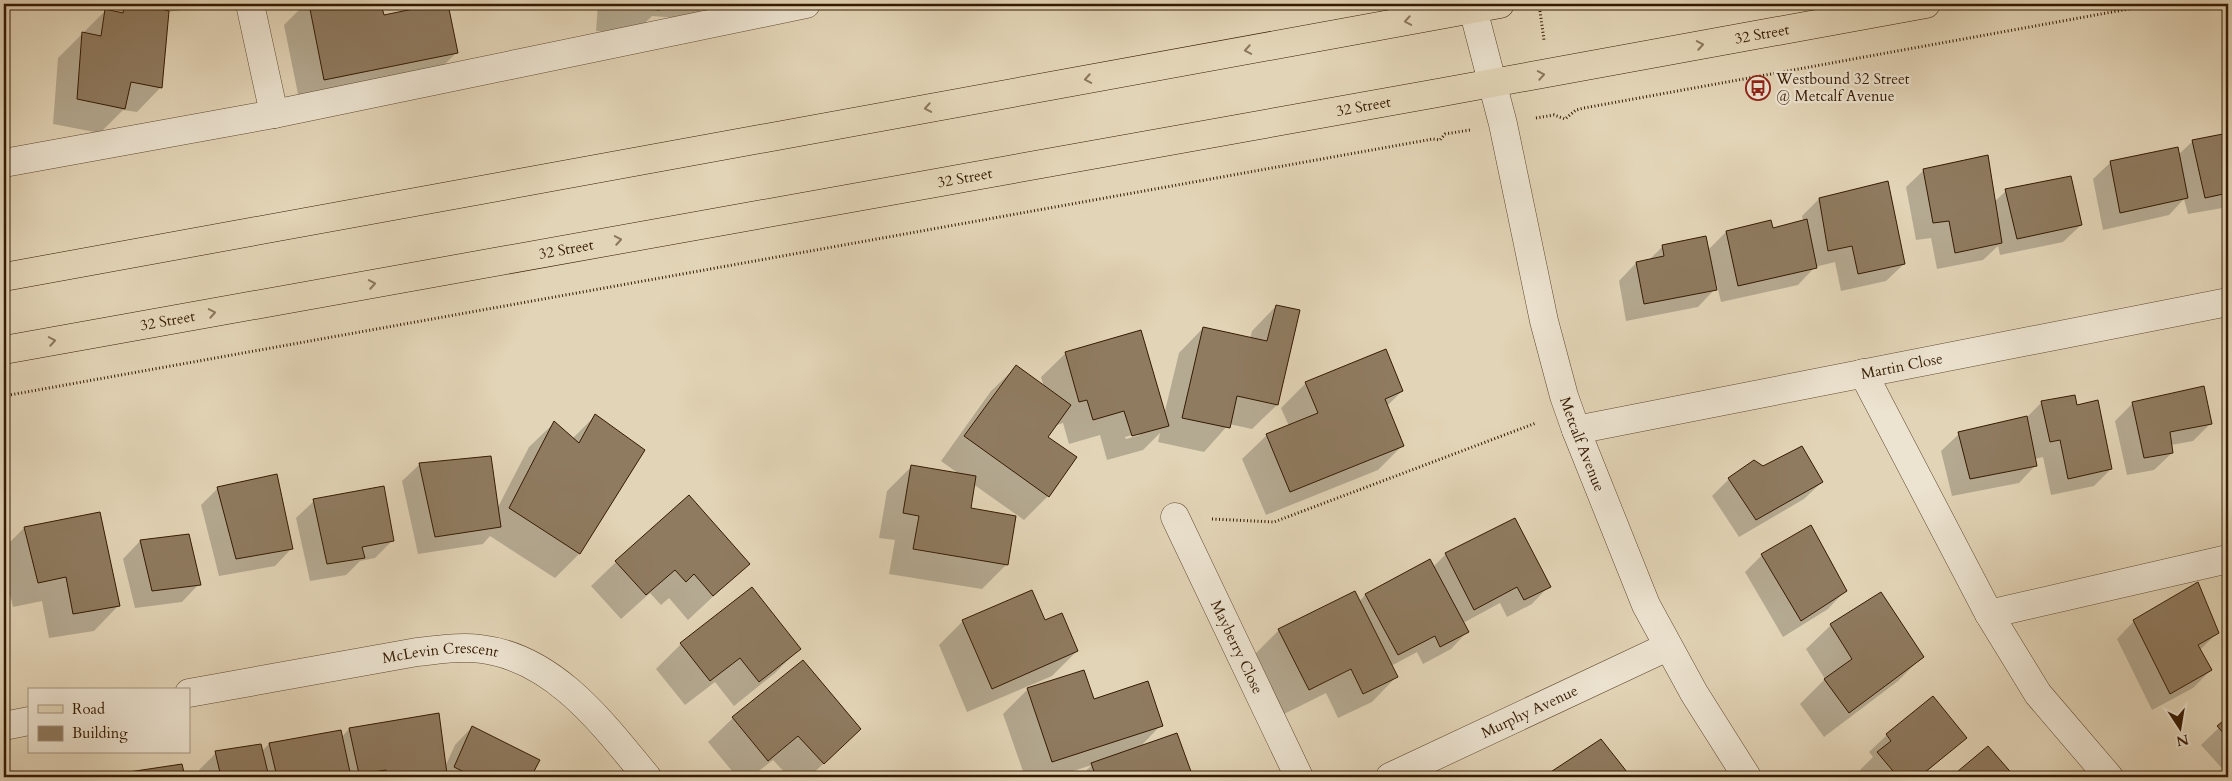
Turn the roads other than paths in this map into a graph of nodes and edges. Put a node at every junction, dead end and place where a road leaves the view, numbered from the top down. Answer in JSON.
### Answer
{"nodes":[{"id":1,"x":250,"y":4,"type":"edge"},
{"id":2,"x":806,"y":4,"type":"edge"},
{"id":3,"x":1500,"y":4,"type":"edge"},
{"id":4,"x":1926,"y":4,"type":"edge"},
{"id":5,"x":1472,"y":5,"type":"edge"},
{"id":6,"x":1492,"y":84,"type":"junction"},
{"id":7,"x":274,"y":114,"type":"junction"},
{"id":8,"x":4,"y":163,"type":"edge"},
{"id":9,"x":4,"y":276,"type":"edge"},
{"id":10,"x":2228,"y":302,"type":"edge"},
{"id":11,"x":4,"y":350,"type":"edge"},
{"id":12,"x":1863,"y":373,"type":"junction"},
{"id":13,"x":1576,"y":430,"type":"junction"},
{"id":14,"x":1175,"y":518,"type":"road end"},
{"id":15,"x":2228,"y":559,"type":"edge"},
{"id":16,"x":1989,"y":614,"type":"junction"},
{"id":17,"x":1667,"y":646,"type":"junction"},
{"id":18,"x":190,"y":693,"type":"edge"},
{"id":19,"x":28,"y":721,"type":"edge"},
{"id":20,"x":4,"y":726,"type":"edge"},
{"id":21,"x":647,"y":777,"type":"edge"},
{"id":22,"x":1299,"y":777,"type":"edge"},
{"id":23,"x":1390,"y":777,"type":"edge"},
{"id":24,"x":1747,"y":777,"type":"edge"},
{"id":25,"x":2109,"y":777,"type":"edge"}],
"edges":[{"from":1,"to":7,"type":"street"},
{"from":2,"to":7,"type":"street"},
{"from":3,"to":5,"type":"main road"},
{"from":6,"to":4,"type":"main road","name":"32 Street","one_way":true},
{"from":5,"to":6,"type":"street","name":"Metcalf Avenue"},
{"from":5,"to":9,"type":"main road","one_way":true},
{"from":11,"to":6,"type":"main road","name":"32 Street","one_way":true},
{"from":6,"to":13,"type":"street","name":"Metcalf Avenue"},
{"from":7,"to":8,"type":"street"},
{"from":10,"to":12,"type":"street","name":"Martin Close"},
{"from":12,"to":13,"type":"street","name":"Martin Close"},
{"from":12,"to":16,"type":"street"},
{"from":13,"to":17,"type":"street","name":"Metcalf Avenue"},
{"from":14,"to":22,"type":"street","name":"Mayberry Close"},
{"from":15,"to":16,"type":"street"},
{"from":16,"to":25,"type":"street"},
{"from":17,"to":23,"type":"street","name":"Murphy Avenue"},
{"from":17,"to":24,"type":"street","name":"Metcalf Avenue"},
{"from":18,"to":21,"type":"street","name":"McLevin Crescent"},
{"from":19,"to":20,"type":"street"}]}
